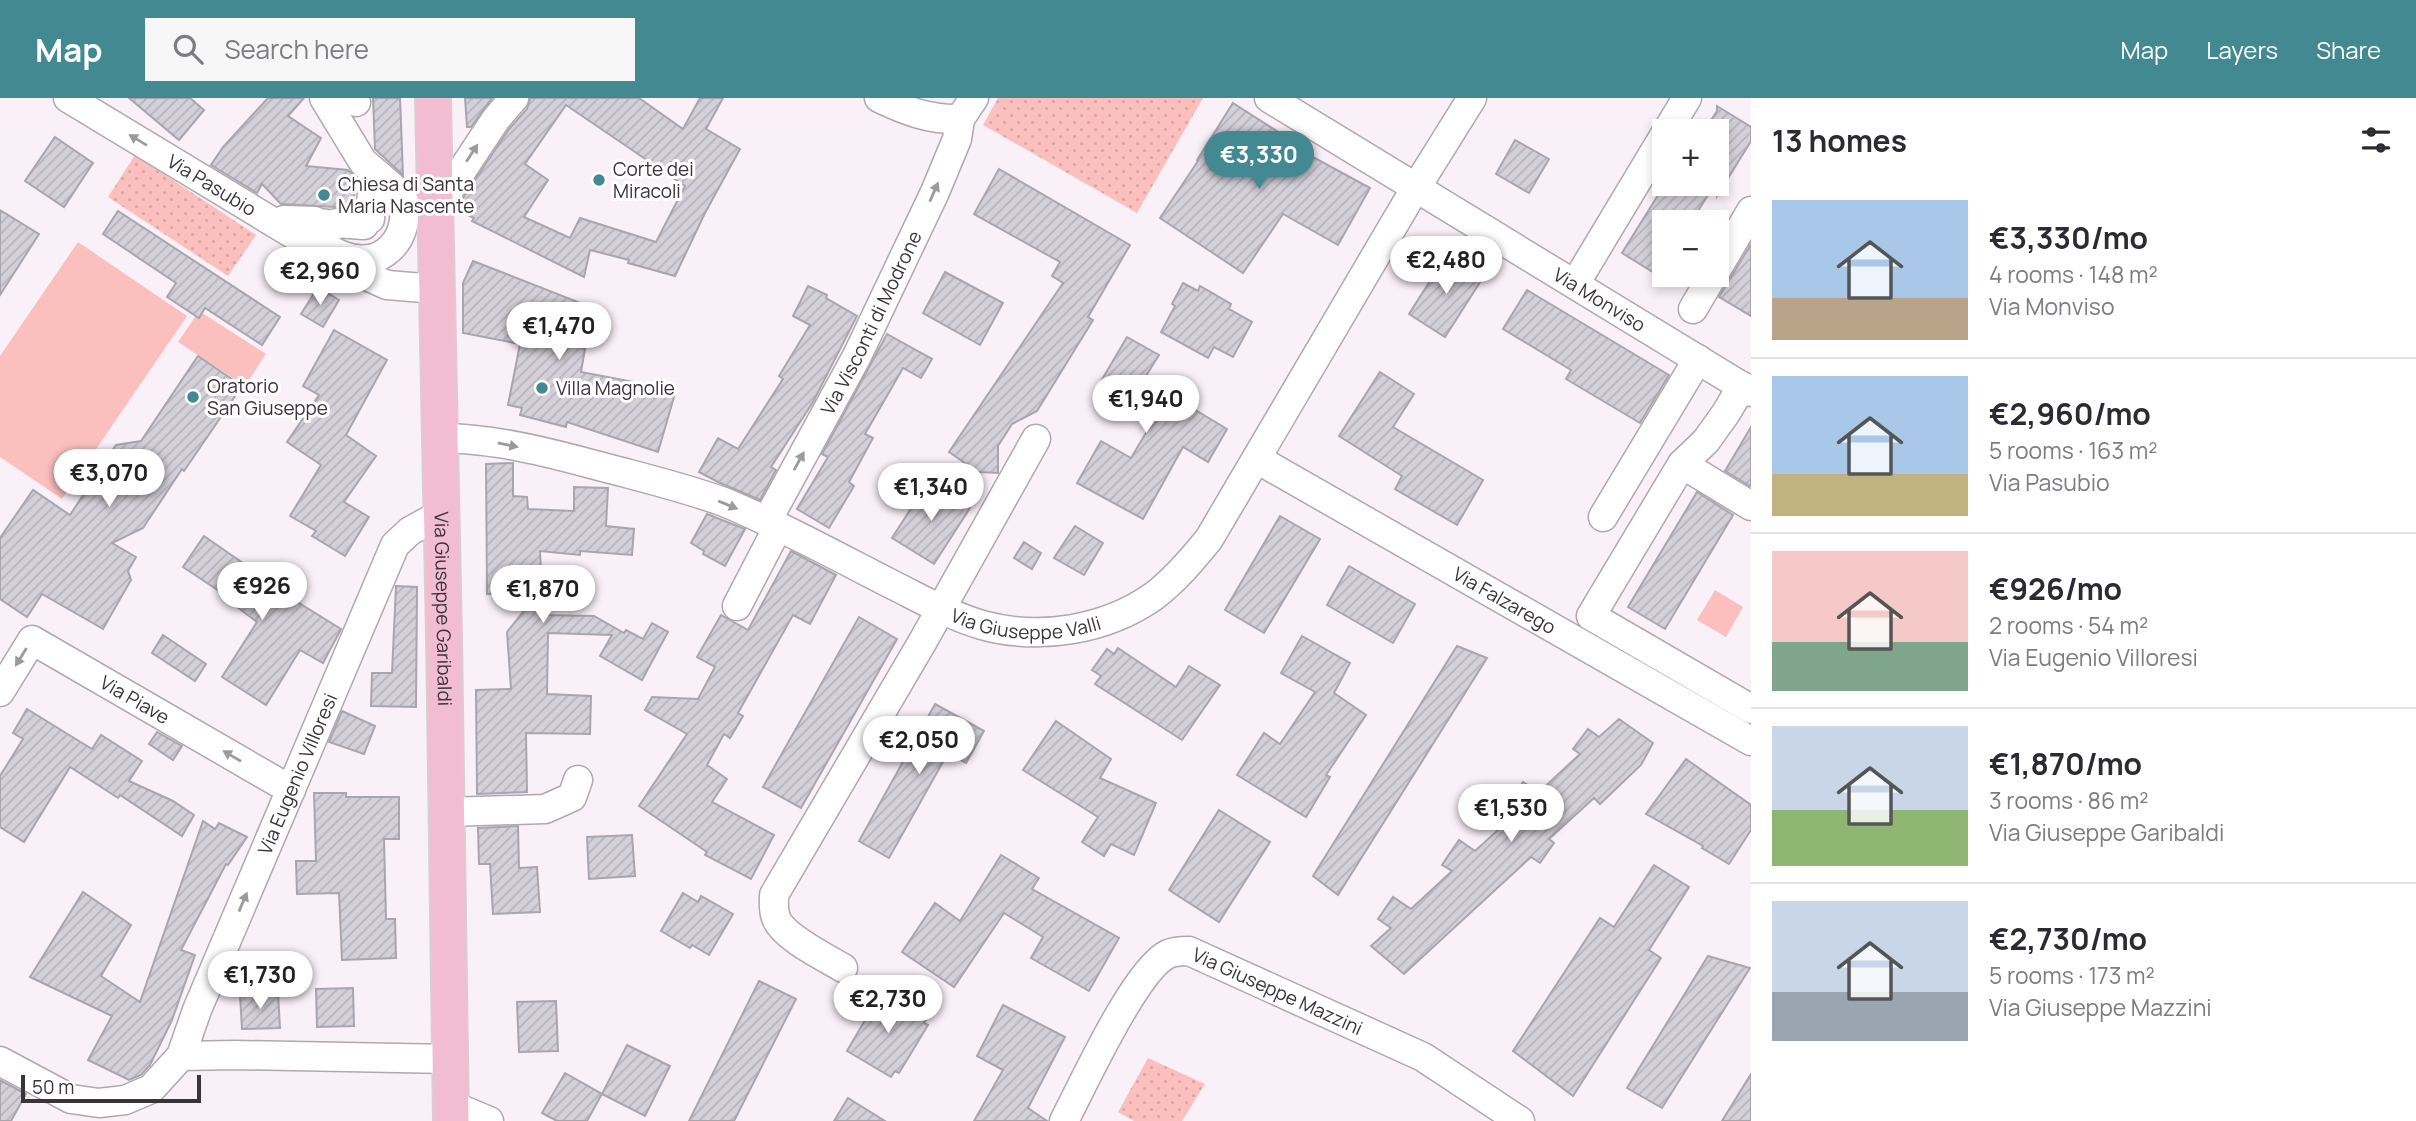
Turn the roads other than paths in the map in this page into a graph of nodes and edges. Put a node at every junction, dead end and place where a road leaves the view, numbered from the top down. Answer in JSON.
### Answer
{"nodes":[{"id":1,"x":68,"y":98,"type":"edge"},
{"id":2,"x":324,"y":98,"type":"edge"},
{"id":3,"x":433,"y":98,"type":"edge"},
{"id":4,"x":514,"y":98,"type":"edge"},
{"id":5,"x":879,"y":98,"type":"edge"},
{"id":6,"x":1269,"y":98,"type":"edge"},
{"id":7,"x":1472,"y":98,"type":"edge"},
{"id":8,"x":1687,"y":98,"type":"edge"},
{"id":9,"x":967,"y":108,"type":"edge"},
{"id":10,"x":1674,"y":119,"type":"edge"},
{"id":11,"x":1652,"y":156,"type":"edge"},
{"id":12,"x":1416,"y":188,"type":"junction"},
{"id":13,"x":1751,"y":211,"type":"edge"},
{"id":14,"x":435,"y":215,"type":"junction"},
{"id":15,"x":1729,"y":249,"type":"edge"},
{"id":16,"x":1575,"y":284,"type":"junction"},
{"id":17,"x":1706,"y":287,"type":"edge"},
{"id":18,"x":436,"y":289,"type":"junction"},
{"id":19,"x":1693,"y":309,"type":"dead end"},
{"id":20,"x":1698,"y":359,"type":"junction"},
{"id":21,"x":1746,"y":389,"type":"edge"},
{"id":22,"x":440,"y":437,"type":"junction"},
{"id":23,"x":1036,"y":439,"type":"dead end"},
{"id":24,"x":1257,"y":459,"type":"junction"},
{"id":25,"x":1682,"y":464,"type":"junction"},
{"id":26,"x":1751,"y":506,"type":"edge"},
{"id":27,"x":441,"y":514,"type":"junction"},
{"id":28,"x":1603,"y":517,"type":"dead end"},
{"id":29,"x":772,"y":524,"type":"junction"},
{"id":30,"x":737,"y":607,"type":"dead end"},
{"id":31,"x":940,"y":608,"type":"junction"},
{"id":32,"x":0,"y":692,"type":"edge"},
{"id":33,"x":1751,"y":709,"type":"edge"},
{"id":34,"x":1751,"y":741,"type":"edge"},
{"id":35,"x":578,"y":780,"type":"dead end"},
{"id":36,"x":291,"y":790,"type":"junction"},
{"id":37,"x":447,"y":812,"type":"junction"},
{"id":38,"x":843,"y":968,"type":"dead end"},
{"id":39,"x":181,"y":1056,"type":"junction"},
{"id":40,"x":450,"y":1059,"type":"junction"},
{"id":41,"x":0,"y":1061,"type":"edge"},
{"id":42,"x":451,"y":1113,"type":"edge"},
{"id":43,"x":489,"y":1121,"type":"edge"},
{"id":44,"x":1064,"y":1121,"type":"edge"},
{"id":45,"x":1520,"y":1121,"type":"edge"}],
"edges":[{"from":18,"to":1,"type":"street","name":"Via Pasubio","one_way":true},
{"from":2,"to":14,"type":"street"},
{"from":3,"to":14,"type":"main road","name":"Via Giuseppe Garibaldi"},
{"from":14,"to":4,"type":"street","one_way":true},
{"from":5,"to":9,"type":"street"},
{"from":6,"to":12,"type":"street","name":"Via Monviso"},
{"from":7,"to":12,"type":"street","name":"Via Giuseppe Valli"},
{"from":8,"to":10,"type":"street"},
{"from":29,"to":9,"type":"street","name":"Via Visconti di Modrone","one_way":true},
{"from":11,"to":16,"type":"street"},
{"from":12,"to":16,"type":"street","name":"Via Monviso"},
{"from":12,"to":24,"type":"street","name":"Via Giuseppe Valli"},
{"from":13,"to":15,"type":"street"},
{"from":14,"to":18,"type":"main road","name":"Via Giuseppe Garibaldi"},
{"from":16,"to":20,"type":"street","name":"Via Monviso"},
{"from":17,"to":19,"type":"street"},
{"from":18,"to":22,"type":"main road","name":"Via Giuseppe Garibaldi"},
{"from":20,"to":21,"type":"street","name":"Via Monviso"},
{"from":20,"to":28,"type":"street"},
{"from":21,"to":25,"type":"street"},
{"from":22,"to":27,"type":"main road","name":"Via Giuseppe Garibaldi"},
{"from":22,"to":29,"type":"street","name":"Via Giuseppe Valli","one_way":true},
{"from":23,"to":31,"type":"street"},
{"from":24,"to":31,"type":"street","name":"Via Giuseppe Valli"},
{"from":24,"to":34,"type":"street","name":"Via Falzarego"},
{"from":25,"to":26,"type":"street"},
{"from":25,"to":33,"type":"street"},
{"from":27,"to":36,"type":"street","name":"Via Eugenio Villoresi"},
{"from":27,"to":37,"type":"main road","name":"Via Giuseppe Garibaldi"},
{"from":29,"to":30,"type":"street","name":"Via Visconti di Modrone"},
{"from":29,"to":31,"type":"street","name":"Via Giuseppe Valli"},
{"from":31,"to":38,"type":"street"},
{"from":36,"to":32,"type":"street","name":"Via Piave","one_way":true},
{"from":35,"to":37,"type":"street"},
{"from":39,"to":36,"type":"street","name":"Via Eugenio Villoresi","one_way":true},
{"from":37,"to":40,"type":"main road","name":"Via Giuseppe Garibaldi"},
{"from":39,"to":40,"type":"street"},
{"from":39,"to":41,"type":"street","name":"Via Eugenio Villoresi"},
{"from":40,"to":42,"type":"main road","name":"Via Giuseppe Garibaldi"},
{"from":42,"to":43,"type":"street"},
{"from":44,"to":45,"type":"street","name":"Via Giuseppe Mazzini"}]}
